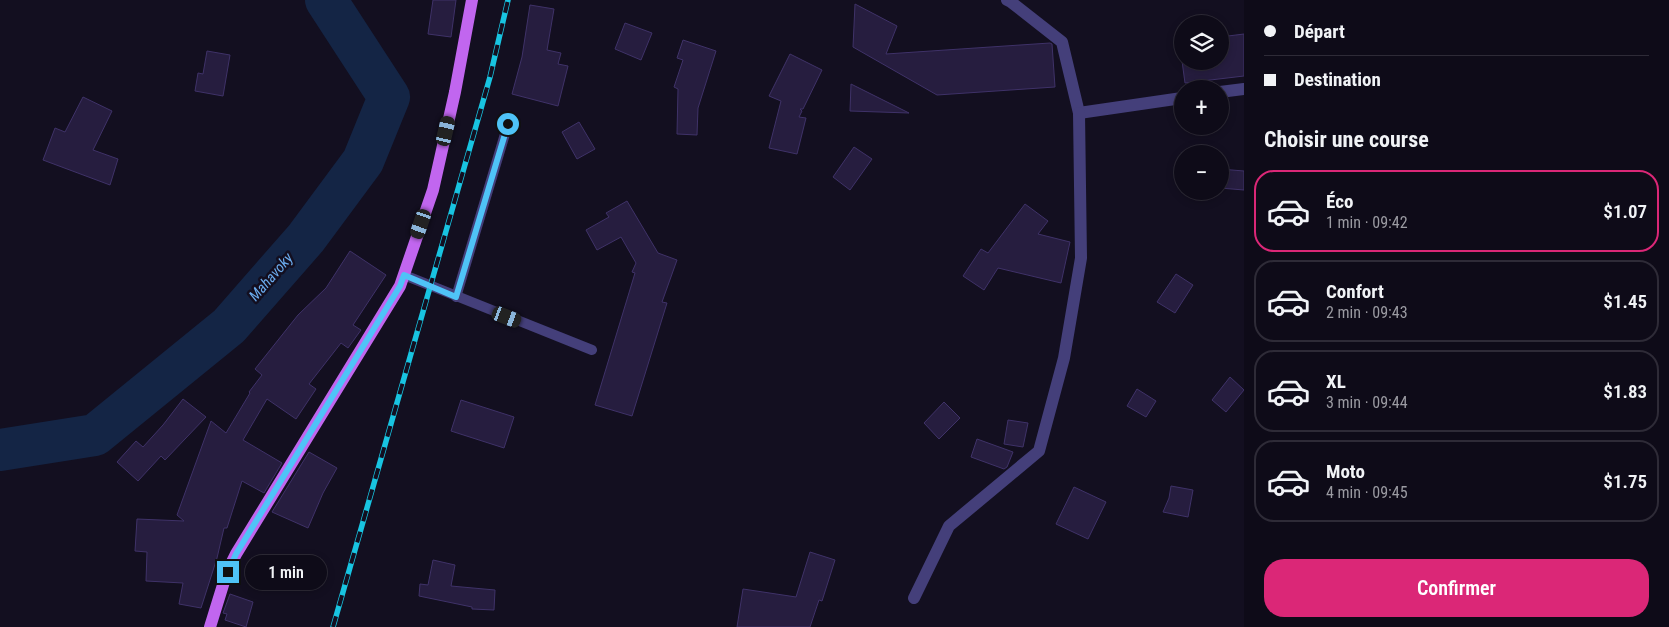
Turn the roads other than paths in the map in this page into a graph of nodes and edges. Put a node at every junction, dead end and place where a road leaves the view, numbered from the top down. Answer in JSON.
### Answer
{"nodes":[{"id":1,"x":472,"y":0,"type":"edge"},
{"id":2,"x":1007,"y":0,"type":"edge"},
{"id":3,"x":1244,"y":89,"type":"edge"},
{"id":4,"x":1229,"y":91,"type":"edge"},
{"id":5,"x":1174,"y":99,"type":"edge"},
{"id":6,"x":1079,"y":113,"type":"junction"},
{"id":7,"x":508,"y":124,"type":"dead end"},
{"id":8,"x":404,"y":275,"type":"junction"},
{"id":9,"x":456,"y":297,"type":"junction"},
{"id":10,"x":592,"y":350,"type":"dead end"},
{"id":11,"x":914,"y":598,"type":"dead end"},
{"id":12,"x":210,"y":627,"type":"edge"}],
"edges":[{"from":1,"to":8,"type":"main road"},
{"from":2,"to":6,"type":"street"},
{"from":3,"to":4,"type":"street"},
{"from":5,"to":6,"type":"street"},
{"from":6,"to":11,"type":"street"},
{"from":7,"to":9,"type":"lane"},
{"from":8,"to":9,"type":"lane"},
{"from":8,"to":12,"type":"main road"},
{"from":9,"to":10,"type":"lane"}]}
